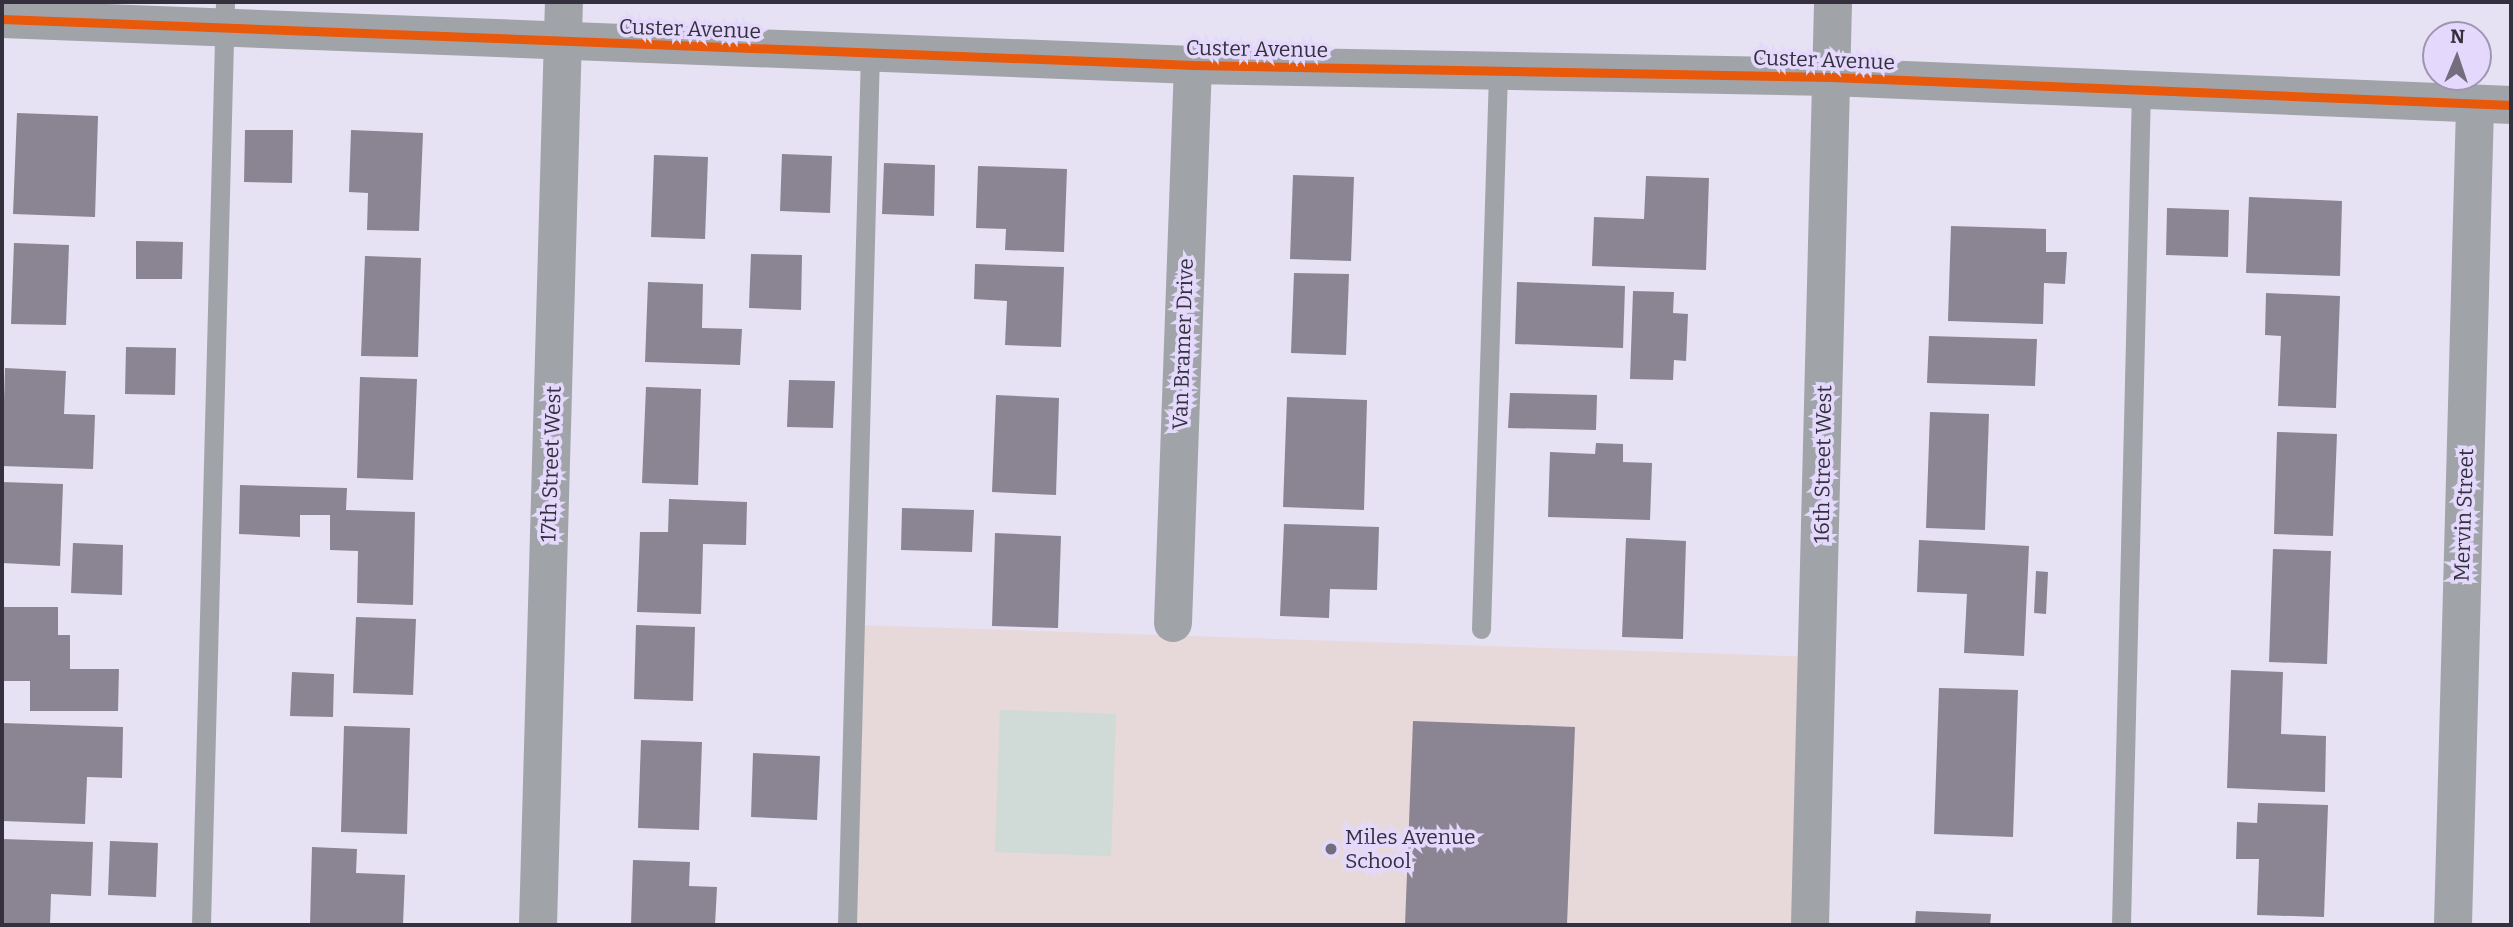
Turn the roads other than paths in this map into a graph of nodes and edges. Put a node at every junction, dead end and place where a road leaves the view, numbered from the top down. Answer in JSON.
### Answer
{"nodes":[{"id":1,"x":564,"y":2,"type":"edge"},
{"id":2,"x":1833,"y":2,"type":"edge"},
{"id":3,"x":224,"y":15,"type":"edge"},
{"id":4,"x":2,"y":19,"type":"edge"},
{"id":5,"x":563,"y":42,"type":"junction"},
{"id":6,"x":870,"y":53,"type":"junction"},
{"id":7,"x":1193,"y":65,"type":"junction"},
{"id":8,"x":1498,"y":71,"type":"junction"},
{"id":9,"x":1831,"y":77,"type":"junction"},
{"id":10,"x":2141,"y":91,"type":"junction"},
{"id":11,"x":2493,"y":105,"type":"edge"},
{"id":12,"x":1173,"y":623,"type":"dead end"},
{"id":13,"x":1481,"y":629,"type":"dead end"},
{"id":14,"x":201,"y":925,"type":"edge"},
{"id":15,"x":538,"y":925,"type":"edge"},
{"id":16,"x":847,"y":925,"type":"edge"},
{"id":17,"x":1810,"y":925,"type":"edge"},
{"id":18,"x":2121,"y":925,"type":"edge"},
{"id":19,"x":2453,"y":925,"type":"edge"}],
"edges":[{"from":1,"to":5,"type":"street","name":"17th Street West"},
{"from":2,"to":9,"type":"street","name":"16th Street West"},
{"from":3,"to":4,"type":"street","name":"Custer Avenue"},
{"from":3,"to":5,"type":"street","name":"Custer Avenue"},
{"from":3,"to":14,"type":"lane"},
{"from":5,"to":6,"type":"street","name":"Custer Avenue"},
{"from":5,"to":15,"type":"street","name":"17th Street West"},
{"from":6,"to":7,"type":"street","name":"Custer Avenue"},
{"from":6,"to":16,"type":"lane"},
{"from":7,"to":8,"type":"street","name":"Custer Avenue"},
{"from":7,"to":12,"type":"street","name":"Van Bramer Drive"},
{"from":8,"to":9,"type":"street","name":"Custer Avenue"},
{"from":8,"to":13,"type":"lane"},
{"from":9,"to":10,"type":"street","name":"Custer Avenue"},
{"from":9,"to":17,"type":"street","name":"16th Street West"},
{"from":10,"to":11,"type":"street","name":"Custer Avenue"},
{"from":10,"to":18,"type":"lane"},
{"from":11,"to":19,"type":"street","name":"Mervin Street"}]}
